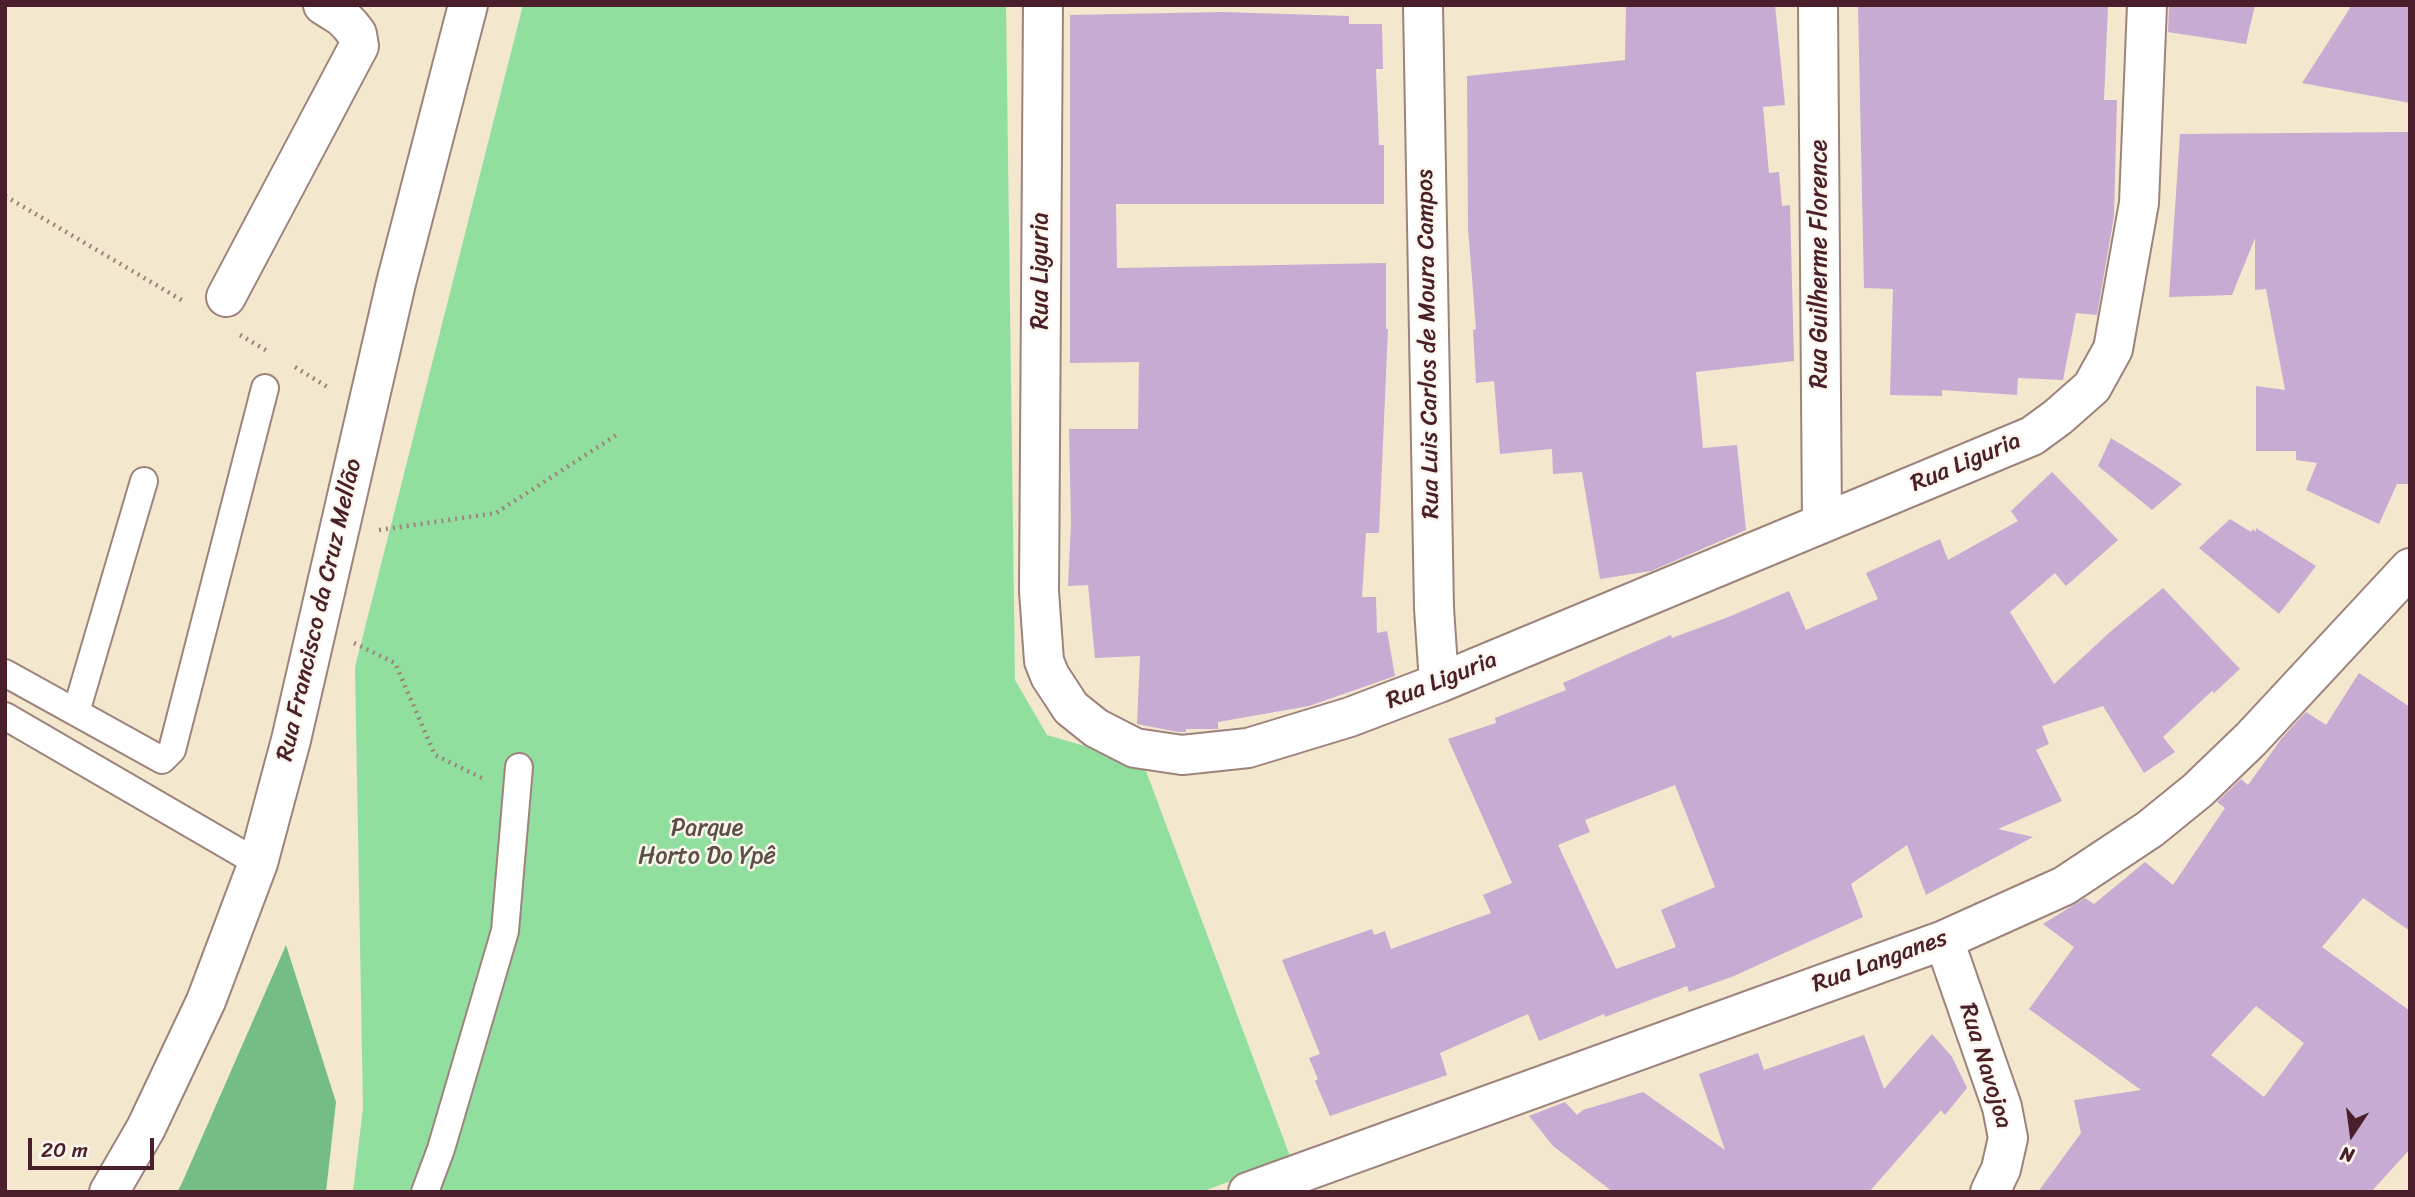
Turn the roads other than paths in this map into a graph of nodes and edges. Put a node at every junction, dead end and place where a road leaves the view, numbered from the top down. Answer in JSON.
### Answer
{"nodes":[{"id":1,"x":323,"y":5,"type":"edge"},
{"id":2,"x":468,"y":5,"type":"edge"},
{"id":3,"x":1043,"y":5,"type":"edge"},
{"id":4,"x":1423,"y":5,"type":"edge"},
{"id":5,"x":1818,"y":5,"type":"edge"},
{"id":6,"x":2147,"y":5,"type":"edge"},
{"id":7,"x":226,"y":297,"type":"dead end"},
{"id":8,"x":265,"y":388,"type":"dead end"},
{"id":9,"x":144,"y":481,"type":"dead end"},
{"id":10,"x":1822,"y":523,"type":"junction"},
{"id":11,"x":2410,"y":568,"type":"edge"},
{"id":12,"x":5,"y":673,"type":"edge"},
{"id":13,"x":1439,"y":683,"type":"junction"},
{"id":14,"x":76,"y":712,"type":"junction"},
{"id":15,"x":5,"y":716,"type":"edge"},
{"id":16,"x":519,"y":766,"type":"dead end"},
{"id":17,"x":258,"y":863,"type":"junction"},
{"id":18,"x":1944,"y":940,"type":"junction"},
{"id":19,"x":109,"y":1192,"type":"edge"},
{"id":20,"x":425,"y":1192,"type":"edge"},
{"id":21,"x":1248,"y":1192,"type":"edge"},
{"id":22,"x":1990,"y":1192,"type":"edge"}],
"edges":[{"from":1,"to":7,"type":"street"},
{"from":2,"to":17,"type":"street","name":"Rua Francisco da Cruz Mellão"},
{"from":3,"to":13,"type":"street","name":"Rua Liguria"},
{"from":4,"to":13,"type":"street","name":"Rua Luis Carlos de Moura Campos"},
{"from":5,"to":10,"type":"street","name":"Rua Guilherme Florence"},
{"from":6,"to":10,"type":"street","name":"Rua Liguria"},
{"from":8,"to":14,"type":"lane"},
{"from":9,"to":14,"type":"lane"},
{"from":10,"to":13,"type":"street","name":"Rua Liguria"},
{"from":11,"to":18,"type":"street","name":"Rua Langanes"},
{"from":12,"to":14,"type":"lane"},
{"from":15,"to":17,"type":"lane"},
{"from":16,"to":20,"type":"lane"},
{"from":17,"to":19,"type":"street","name":"Rua Francisco da Cruz Mellão"},
{"from":18,"to":21,"type":"street","name":"Rua Langanes"},
{"from":18,"to":22,"type":"street","name":"Rua Navojoa"}]}
